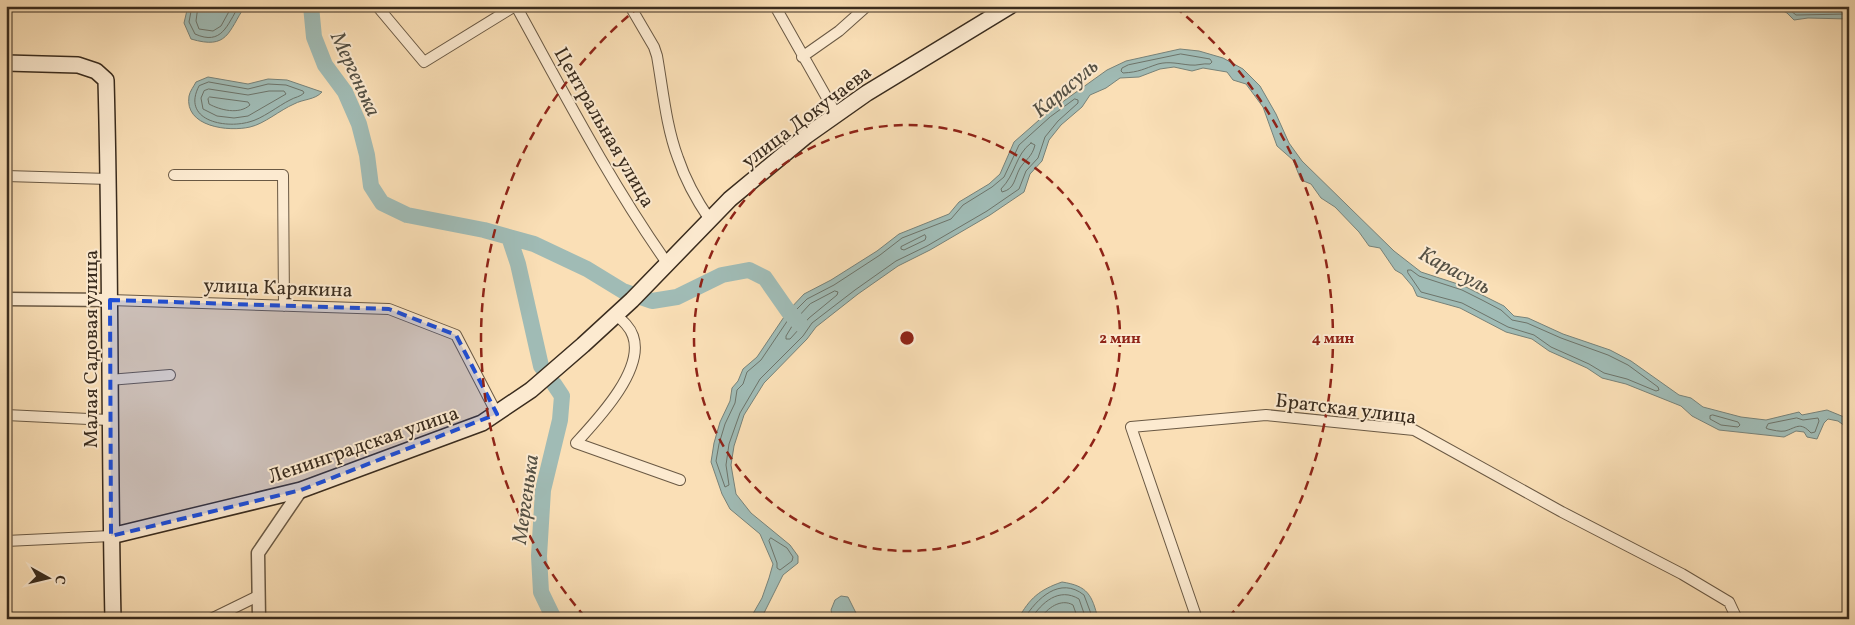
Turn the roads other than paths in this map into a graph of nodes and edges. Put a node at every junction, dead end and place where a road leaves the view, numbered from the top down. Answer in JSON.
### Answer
{"nodes":[{"id":1,"x":377,"y":6,"type":"edge"},
{"id":2,"x":516,"y":6,"type":"edge"},
{"id":3,"x":630,"y":6,"type":"edge"},
{"id":4,"x":775,"y":6,"type":"edge"},
{"id":5,"x":867,"y":6,"type":"edge"},
{"id":6,"x":1010,"y":6,"type":"edge"},
{"id":7,"x":802,"y":57,"type":"junction"},
{"id":8,"x":6,"y":63,"type":"edge"},
{"id":9,"x":836,"y":114,"type":"junction"},
{"id":10,"x":174,"y":175,"type":"dead end"},
{"id":11,"x":6,"y":176,"type":"edge"},
{"id":12,"x":109,"y":179,"type":"junction"},
{"id":13,"x":710,"y":220,"type":"junction"},
{"id":14,"x":668,"y":263,"type":"junction"},
{"id":15,"x":6,"y":298,"type":"edge"},
{"id":16,"x":110,"y":300,"type":"junction"},
{"id":17,"x":632,"y":300,"type":"joint"},
{"id":18,"x":284,"y":306,"type":"junction"},
{"id":19,"x":616,"y":315,"type":"junction"},
{"id":20,"x":170,"y":376,"type":"dead end"},
{"id":21,"x":109,"y":380,"type":"junction"},
{"id":22,"x":497,"y":414,"type":"junction"},
{"id":23,"x":6,"y":415,"type":"edge"},
{"id":24,"x":109,"y":420,"type":"junction"},
{"id":25,"x":680,"y":480,"type":"dead end"},
{"id":26,"x":302,"y":490,"type":"junction"},
{"id":27,"x":111,"y":536,"type":"junction"},
{"id":28,"x":6,"y":541,"type":"edge"},
{"id":29,"x":258,"y":596,"type":"junction"},
{"id":30,"x":113,"y":619,"type":"edge"},
{"id":31,"x":211,"y":619,"type":"edge"},
{"id":32,"x":259,"y":619,"type":"edge"},
{"id":33,"x":1196,"y":619,"type":"edge"},
{"id":34,"x":1737,"y":619,"type":"edge"}],
"edges":[{"from":1,"to":2,"type":"street"},
{"from":2,"to":14,"type":"street","name":"Центральная улица"},
{"from":3,"to":13,"type":"street"},
{"from":4,"to":7,"type":"street"},
{"from":5,"to":7,"type":"street"},
{"from":6,"to":9,"type":"main road","name":"улица Докучаева"},
{"from":7,"to":9,"type":"street"},
{"from":8,"to":12,"type":"main road","name":"Малая Садовая улица"},
{"from":9,"to":13,"type":"main road","name":"улица Докучаева"},
{"from":10,"to":18,"type":"street"},
{"from":11,"to":12,"type":"street"},
{"from":12,"to":16,"type":"main road","name":"Малая Садовая улица"},
{"from":13,"to":14,"type":"main road","name":"улица Докучаева"},
{"from":14,"to":17,"type":"main road","name":"улица Докучаева"},
{"from":15,"to":16,"type":"street","name":"улица Карякина"},
{"from":16,"to":18,"type":"street","name":"улица Карякина"},
{"from":16,"to":21,"type":"main road","name":"Малая Садовая улица"},
{"from":17,"to":19,"type":"main road","name":"Ленинградская улица"},
{"from":18,"to":22,"type":"street","name":"улица Карякина"},
{"from":19,"to":22,"type":"main road","name":"Ленинградская улица"},
{"from":19,"to":25,"type":"street"},
{"from":20,"to":21,"type":"street"},
{"from":21,"to":24,"type":"main road","name":"Малая Садовая улица"},
{"from":22,"to":26,"type":"main road","name":"Ленинградская улица"},
{"from":23,"to":24,"type":"street"},
{"from":24,"to":27,"type":"main road","name":"Малая Садовая улица"},
{"from":26,"to":27,"type":"main road","name":"Ленинградская улица"},
{"from":26,"to":29,"type":"street"},
{"from":27,"to":28,"type":"street","name":"Ленинградская улица"},
{"from":27,"to":30,"type":"main road","name":"Малая Садовая улица"},
{"from":29,"to":31,"type":"street"},
{"from":29,"to":32,"type":"street"},
{"from":33,"to":34,"type":"street","name":"Братская улица"}]}
